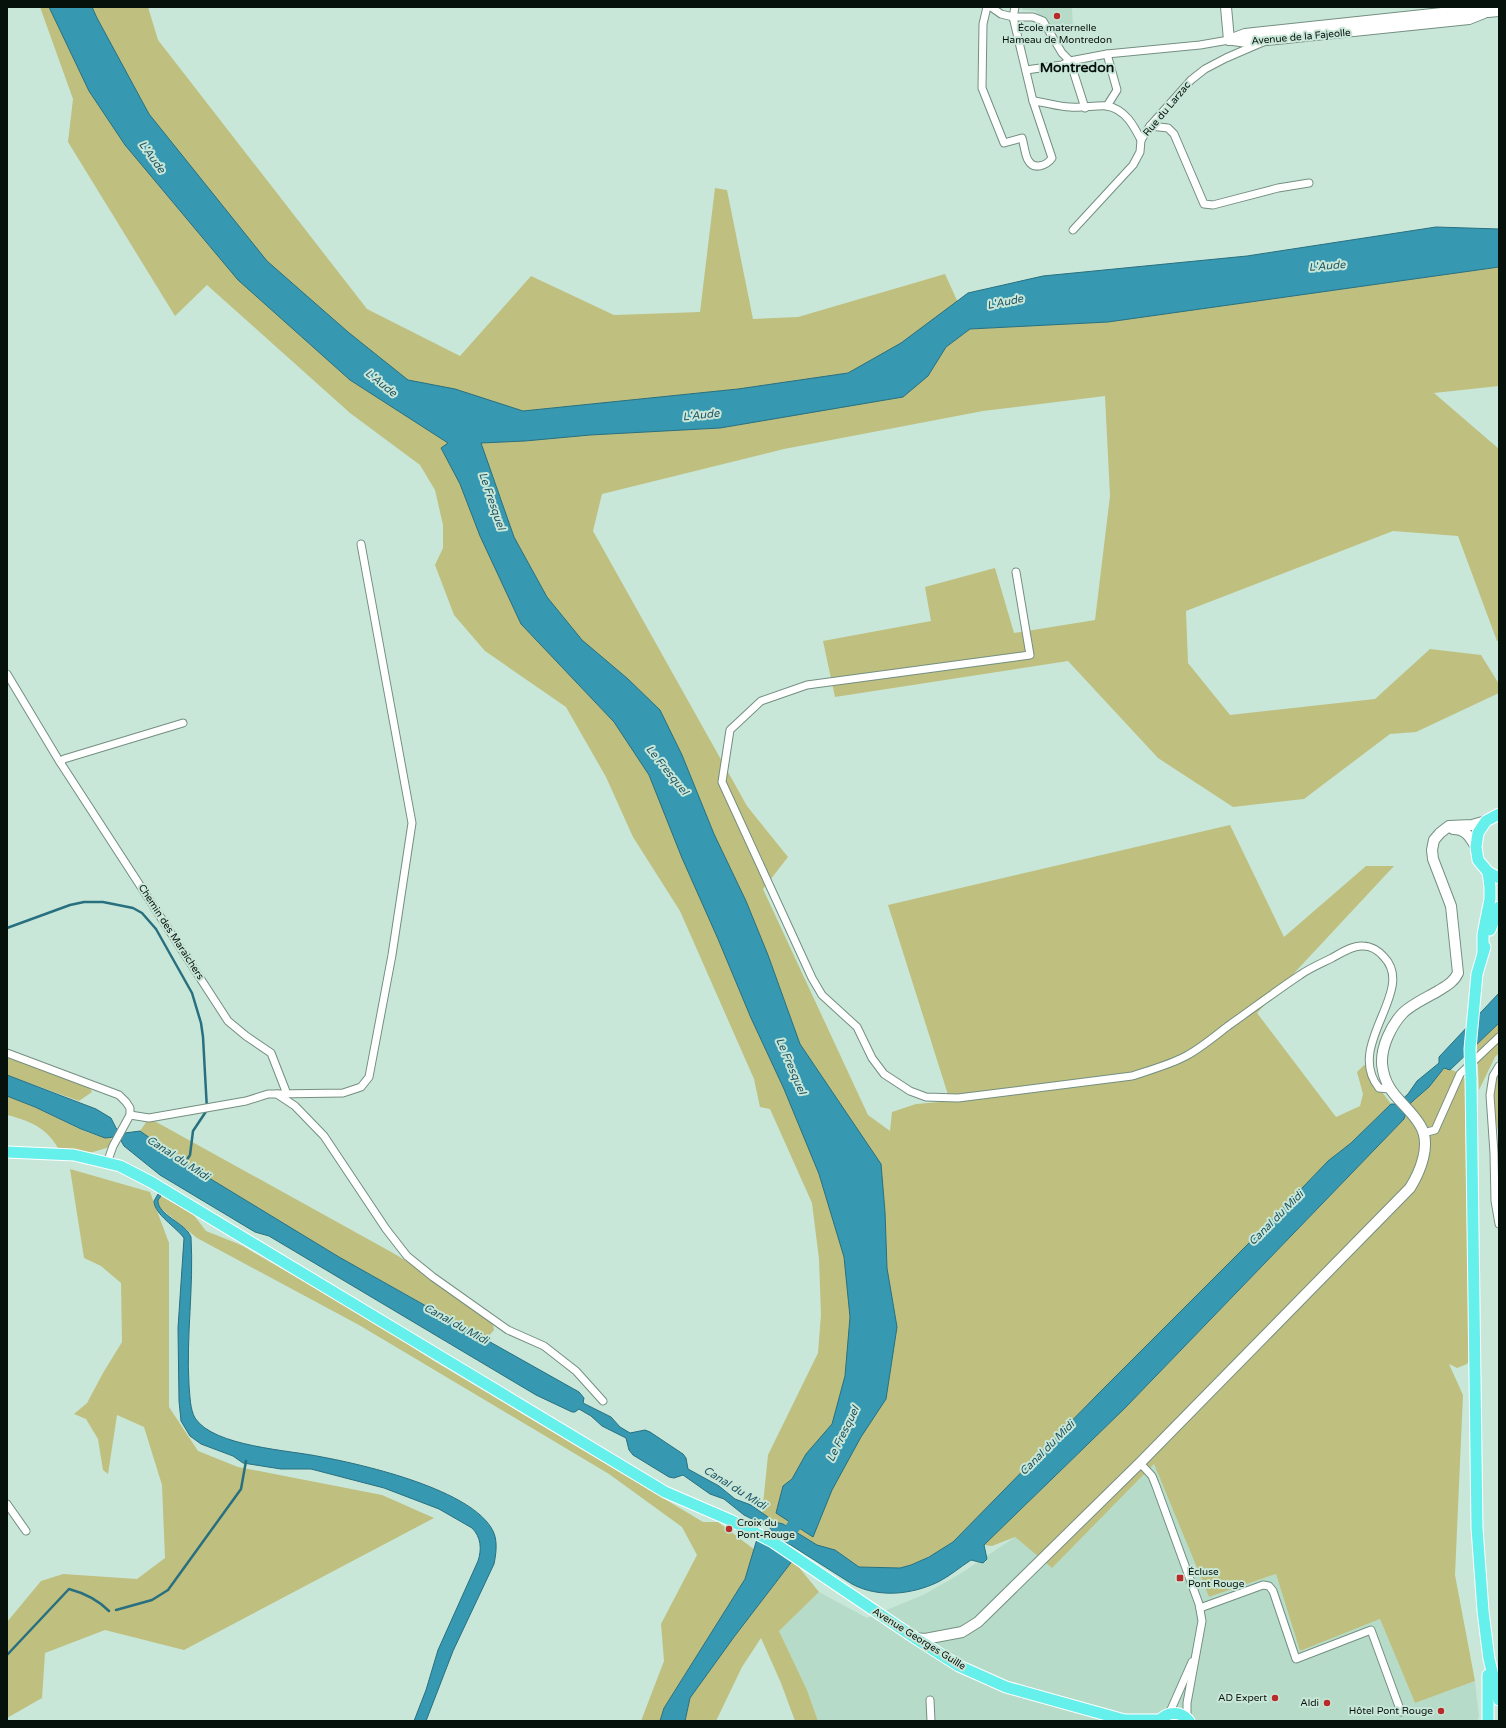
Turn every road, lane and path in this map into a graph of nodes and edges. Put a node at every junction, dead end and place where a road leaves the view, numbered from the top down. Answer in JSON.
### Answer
{"nodes":[{"id":1,"x":987,"y":7,"type":"edge"},
{"id":2,"x":991,"y":7,"type":"edge"},
{"id":3,"x":1015,"y":7,"type":"edge"},
{"id":4,"x":1226,"y":7,"type":"edge"},
{"id":5,"x":1499,"y":11,"type":"edge"},
{"id":6,"x":1013,"y":17,"type":"junction"},
{"id":7,"x":1266,"y":36,"type":"junction"},
{"id":8,"x":1229,"y":40,"type":"junction"},
{"id":9,"x":1107,"y":54,"type":"junction"},
{"id":10,"x":1070,"y":61,"type":"junction"},
{"id":11,"x":1026,"y":70,"type":"junction"},
{"id":12,"x":1033,"y":101,"type":"junction"},
{"id":13,"x":1107,"y":106,"type":"junction"},
{"id":14,"x":1085,"y":108,"type":"junction"},
{"id":15,"x":1150,"y":126,"type":"junction"},
{"id":16,"x":1141,"y":140,"type":"junction"},
{"id":17,"x":1309,"y":183,"type":"dead end"},
{"id":18,"x":1073,"y":230,"type":"dead end"},
{"id":19,"x":361,"y":544,"type":"dead end"},
{"id":20,"x":1016,"y":572,"type":"dead end"},
{"id":21,"x":7,"y":674,"type":"edge"},
{"id":22,"x":183,"y":723,"type":"dead end"},
{"id":23,"x":60,"y":762,"type":"junction"},
{"id":24,"x":1499,"y":814,"type":"edge"},
{"id":25,"x":1486,"y":821,"type":"junction"},
{"id":26,"x":1440,"y":833,"type":"junction"},
{"id":27,"x":1476,"y":847,"type":"junction"},
{"id":28,"x":1488,"y":872,"type":"junction"},
{"id":29,"x":1499,"y":878,"type":"edge"},
{"id":30,"x":1499,"y":907,"type":"edge"},
{"id":31,"x":1483,"y":953,"type":"junction"},
{"id":32,"x":1499,"y":1037,"type":"edge"},
{"id":33,"x":7,"y":1053,"type":"edge"},
{"id":34,"x":1499,"y":1066,"type":"edge"},
{"id":35,"x":1392,"y":1092,"type":"junction"},
{"id":36,"x":277,"y":1094,"type":"junction"},
{"id":37,"x":287,"y":1094,"type":"junction"},
{"id":38,"x":130,"y":1115,"type":"junction"},
{"id":39,"x":1423,"y":1134,"type":"junction"},
{"id":40,"x":7,"y":1152,"type":"edge"},
{"id":41,"x":107,"y":1163,"type":"junction"},
{"id":42,"x":1499,"y":1224,"type":"edge"},
{"id":43,"x":603,"y":1401,"type":"dead end"},
{"id":44,"x":1140,"y":1463,"type":"junction"},
{"id":45,"x":7,"y":1504,"type":"edge"},
{"id":46,"x":26,"y":1531,"type":"dead end"},
{"id":47,"x":1200,"y":1608,"type":"junction"},
{"id":48,"x":915,"y":1638,"type":"junction"},
{"id":49,"x":1198,"y":1647,"type":"junction"},
{"id":50,"x":1489,"y":1659,"type":"junction"},
{"id":51,"x":930,"y":1700,"type":"dead end"},
{"id":52,"x":1499,"y":1700,"type":"edge"},
{"id":53,"x":1401,"y":1712,"type":"dead end"},
{"id":54,"x":1163,"y":1718,"type":"edge"},
{"id":55,"x":1188,"y":1719,"type":"edge"},
{"id":56,"x":1126,"y":1720,"type":"edge"},
{"id":57,"x":931,"y":1721,"type":"edge"},
{"id":58,"x":1488,"y":1721,"type":"edge"}],
"edges":[{"from":1,"to":12,"type":"street"},
{"from":2,"to":6,"type":"street"},
{"from":3,"to":6,"type":"street"},
{"from":4,"to":8,"type":"street"},
{"from":5,"to":7,"type":"street","name":"Avenue de la Fajeolle"},
{"from":6,"to":10,"type":"street"},
{"from":6,"to":11,"type":"street"},
{"from":7,"to":8,"type":"street","name":"Avenue de la Fajeolle"},
{"from":7,"to":15,"type":"street","name":"Rue du Larzac"},
{"from":8,"to":9,"type":"street"},
{"from":9,"to":10,"type":"street"},
{"from":9,"to":13,"type":"street"},
{"from":10,"to":11,"type":"street"},
{"from":10,"to":14,"type":"street"},
{"from":11,"to":12,"type":"street"},
{"from":12,"to":14,"type":"street"},
{"from":13,"to":14,"type":"street"},
{"from":13,"to":16,"type":"street"},
{"from":15,"to":16,"type":"street","name":"Rue du Larzac"},
{"from":15,"to":17,"type":"street"},
{"from":16,"to":18,"type":"street","name":"Rue du Larzac"},
{"from":19,"to":37,"type":"street"},
{"from":20,"to":35,"type":"street"},
{"from":21,"to":23,"type":"street","name":"Chemin des Maraichers"},
{"from":22,"to":23,"type":"street"},
{"from":23,"to":37,"type":"street","name":"Chemin des Maraichers"},
{"from":24,"to":25,"type":"main road"},
{"from":25,"to":26,"type":"street"},
{"from":25,"to":27,"type":"main road"},
{"from":26,"to":27,"type":"street"},
{"from":26,"to":35,"type":"street"},
{"from":27,"to":28,"type":"main road"},
{"from":28,"to":29,"type":"main road"},
{"from":28,"to":31,"type":"main road"},
{"from":30,"to":31,"type":"main road"},
{"from":31,"to":50,"type":"main road","bridge":true},
{"from":32,"to":39,"type":"street"},
{"from":33,"to":38,"type":"street"},
{"from":34,"to":42,"type":"street"},
{"from":35,"to":39,"type":"street"},
{"from":36,"to":37,"type":"street"},
{"from":36,"to":38,"type":"street"},
{"from":36,"to":43,"type":"street"},
{"from":38,"to":41,"type":"street"},
{"from":39,"to":44,"type":"street"},
{"from":40,"to":41,"type":"main road","name":"Avenue Georges Guille"},
{"from":41,"to":48,"type":"main road","name":"Avenue Georges Guille"},
{"from":44,"to":47,"type":"street"},
{"from":44,"to":48,"type":"street"},
{"from":45,"to":46,"type":"street"},
{"from":47,"to":49,"type":"street"},
{"from":47,"to":53,"type":"street"},
{"from":48,"to":56,"type":"main road","name":"Avenue Georges Guille"},
{"from":49,"to":54,"type":"street"},
{"from":49,"to":55,"type":"street"},
{"from":50,"to":52,"type":"main road"},
{"from":50,"to":58,"type":"main road"},
{"from":51,"to":57,"type":"street"},
{"from":54,"to":55,"type":"main road","name":"Avenue Georges Guille"},
{"from":54,"to":56,"type":"main road","name":"Avenue Georges Guille"}]}
